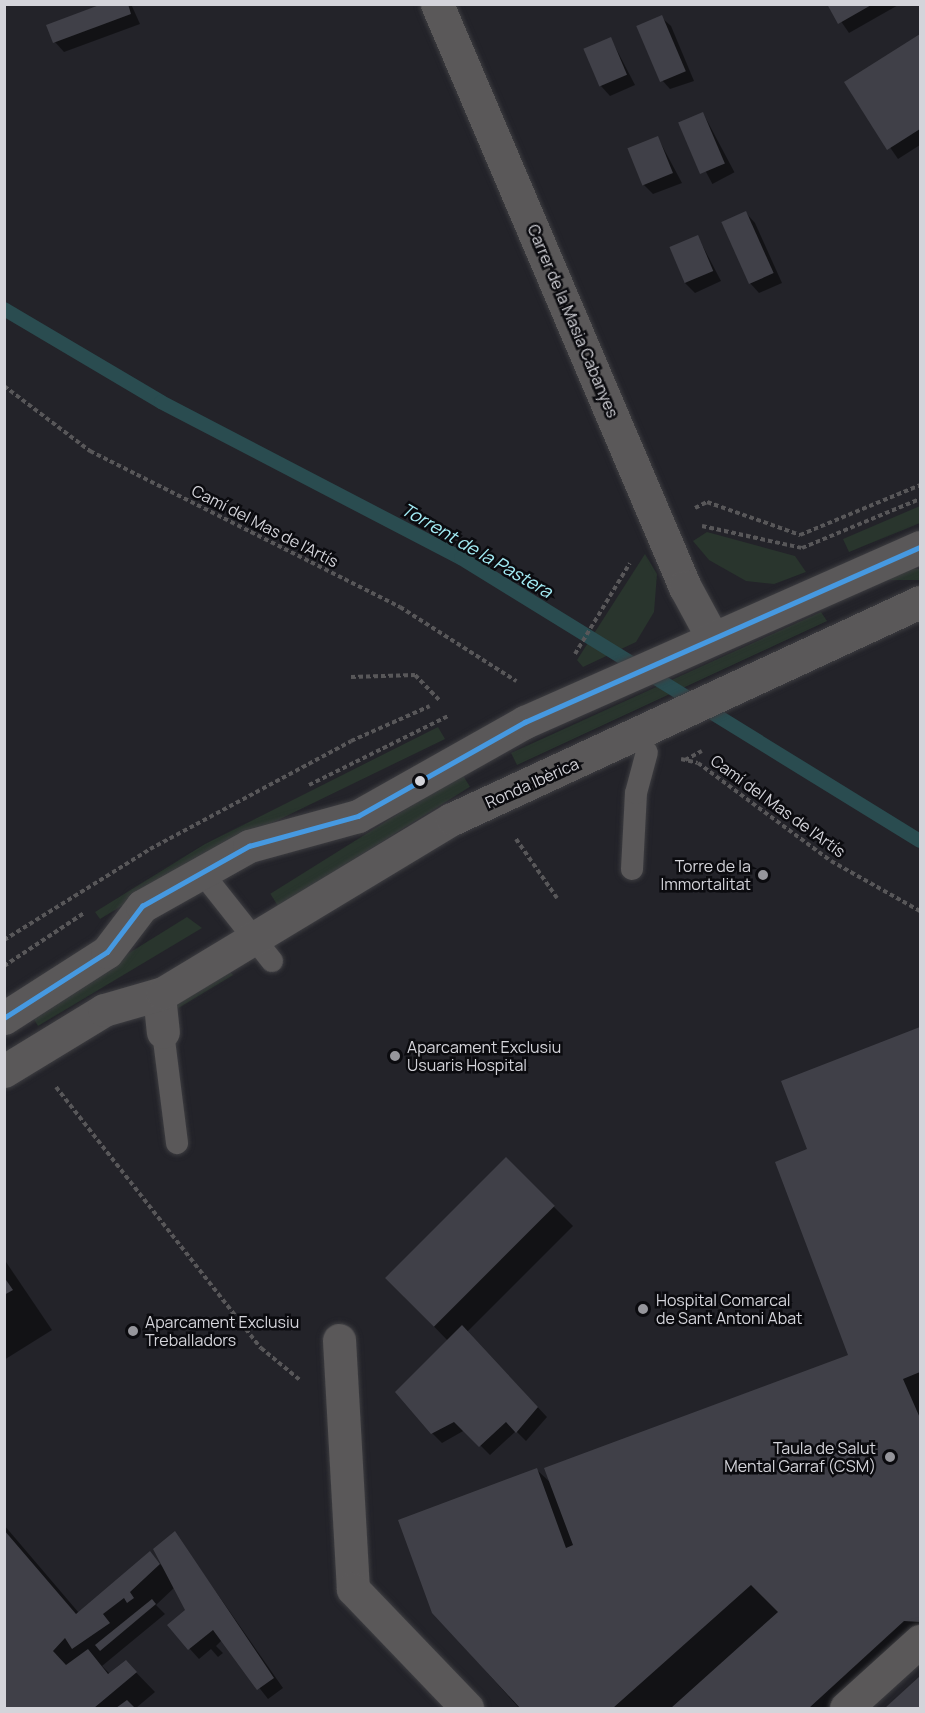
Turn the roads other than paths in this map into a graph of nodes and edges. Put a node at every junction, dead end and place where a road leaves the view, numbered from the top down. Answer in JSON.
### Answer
{"nodes":[{"id":1,"x":437,"y":4,"type":"edge"},
{"id":2,"x":921,"y":547,"type":"edge"},
{"id":3,"x":921,"y":602,"type":"edge"},
{"id":4,"x":711,"y":635,"type":"junction"},
{"id":5,"x":647,"y":752,"type":"road end"},
{"id":6,"x":632,"y":869,"type":"dead end"},
{"id":7,"x":203,"y":874,"type":"junction"},
{"id":8,"x":264,"y":947,"type":"junction"},
{"id":9,"x":159,"y":995,"type":"junction"},
{"id":10,"x":4,"y":1018,"type":"edge"},
{"id":11,"x":163,"y":1032,"type":"joint"},
{"id":12,"x":4,"y":1071,"type":"edge"},
{"id":13,"x":177,"y":1143,"type":"dead end"},
{"id":14,"x":339,"y":1340,"type":"dead end"},
{"id":15,"x":921,"y":1641,"type":"edge"},
{"id":16,"x":467,"y":1708,"type":"edge"},
{"id":17,"x":846,"y":1708,"type":"edge"}],
"edges":[{"from":1,"to":4,"type":"street","name":"Carrer de la Masia Cabanyes"},
{"from":2,"to":4,"type":"street"},
{"from":3,"to":8,"type":"street","name":"Ronda Ibèrica"},
{"from":4,"to":7,"type":"street"},
{"from":5,"to":6,"type":"lane"},
{"from":7,"to":8,"type":"lane"},
{"from":7,"to":10,"type":"street"},
{"from":8,"to":9,"type":"street","name":"Ronda Ibèrica"},
{"from":9,"to":11,"type":"street"},
{"from":9,"to":12,"type":"street","name":"Ronda Ibèrica"},
{"from":11,"to":13,"type":"lane"},
{"from":14,"to":16,"type":"street"},
{"from":15,"to":17,"type":"street"}]}
